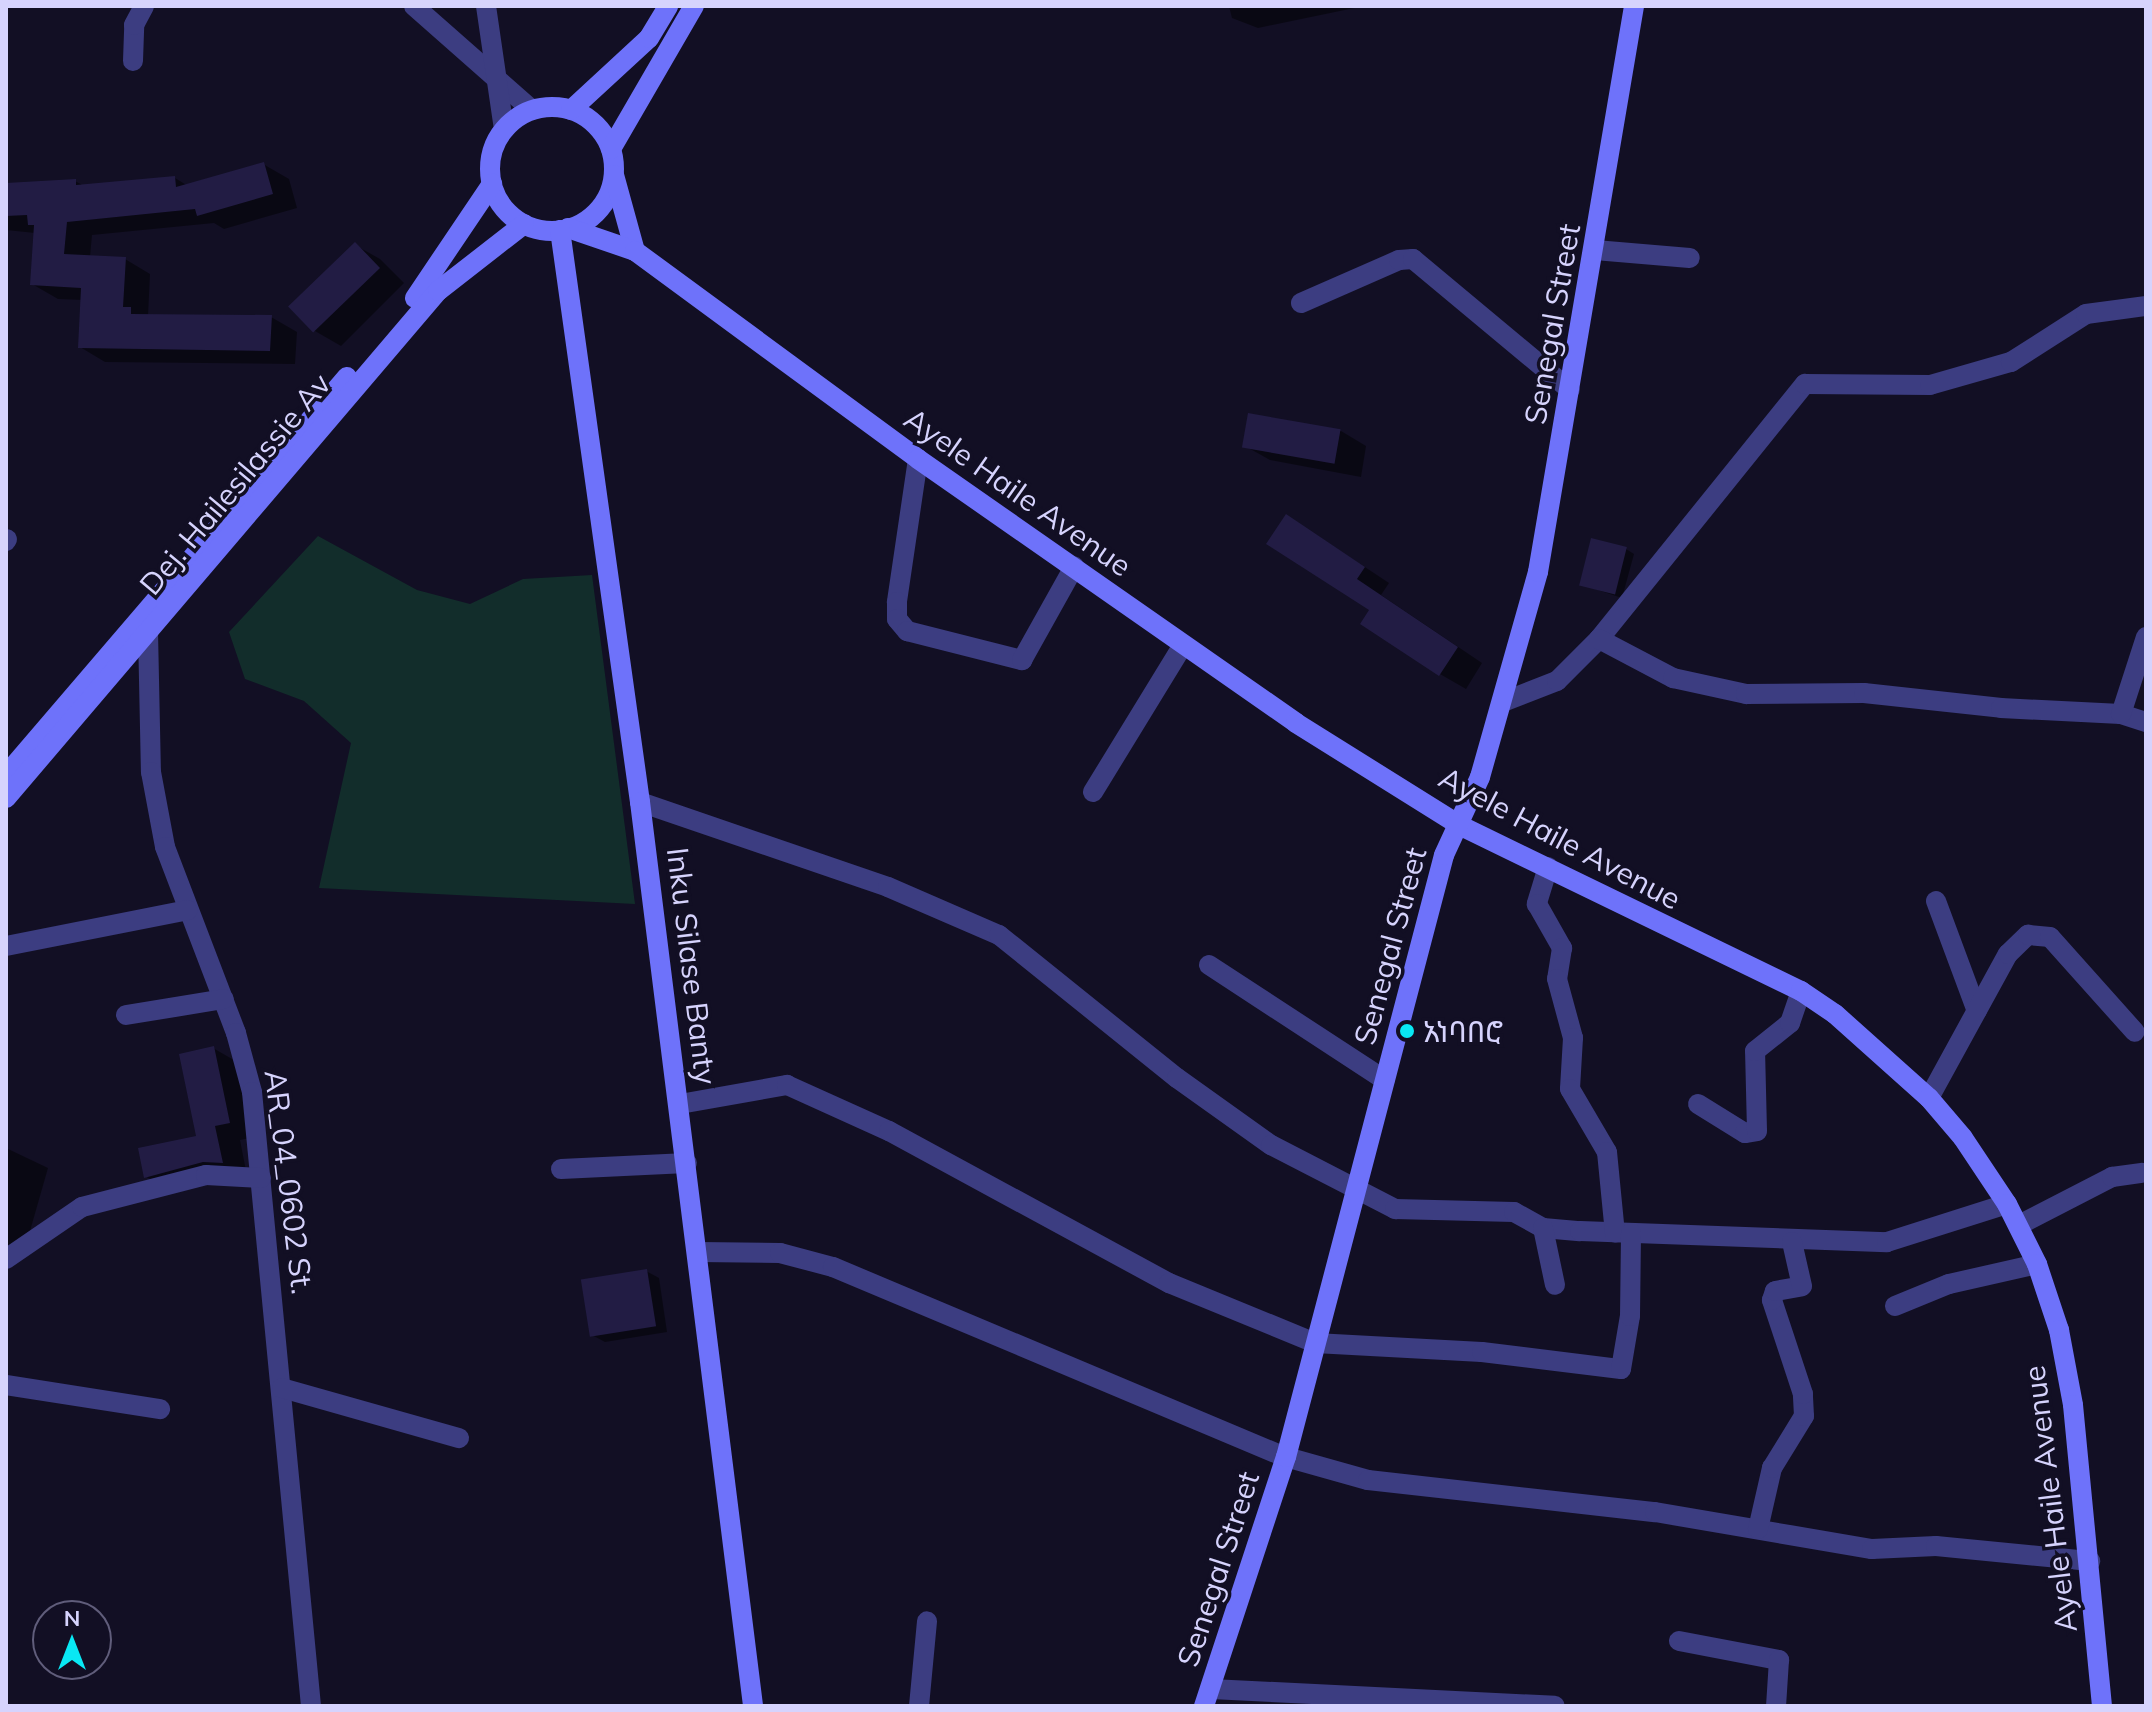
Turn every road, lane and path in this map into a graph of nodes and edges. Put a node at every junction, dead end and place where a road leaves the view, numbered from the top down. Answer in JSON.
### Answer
{"nodes":[{"id":1,"x":144,"y":6,"type":"edge"},
{"id":2,"x":414,"y":6,"type":"edge"},
{"id":3,"x":486,"y":6,"type":"edge"},
{"id":4,"x":668,"y":6,"type":"edge"},
{"id":5,"x":694,"y":6,"type":"edge"},
{"id":6,"x":1634,"y":6,"type":"edge"},
{"id":7,"x":133,"y":61,"type":"dead end"},
{"id":8,"x":493,"y":76,"type":"junction"},
{"id":9,"x":532,"y":110,"type":"junction"},
{"id":10,"x":571,"y":110,"type":"junction"},
{"id":11,"x":504,"y":130,"type":"junction"},
{"id":12,"x":611,"y":149,"type":"junction"},
{"id":13,"x":614,"y":175,"type":"junction"},
{"id":14,"x":492,"y":184,"type":"junction"},
{"id":15,"x":524,"y":224,"type":"junction"},
{"id":16,"x":563,"y":231,"type":"junction"},
{"id":17,"x":1595,"y":250,"type":"junction"},
{"id":18,"x":635,"y":251,"type":"junction"},
{"id":19,"x":1690,"y":258,"type":"dead end"},
{"id":20,"x":1301,"y":303,"type":"dead end"},
{"id":21,"x":2146,"y":306,"type":"edge"},
{"id":22,"x":1570,"y":390,"type":"junction"},
{"id":23,"x":918,"y":459,"type":"junction"},
{"id":24,"x":1074,"y":567,"type":"junction"},
{"id":25,"x":148,"y":632,"type":"junction"},
{"id":26,"x":2146,"y":637,"type":"edge"},
{"id":27,"x":1599,"y":639,"type":"junction"},
{"id":28,"x":1183,"y":645,"type":"junction"},
{"id":29,"x":1503,"y":702,"type":"junction"},
{"id":30,"x":2121,"y":714,"type":"junction"},
{"id":31,"x":2146,"y":722,"type":"edge"},
{"id":32,"x":9,"y":764,"type":"edge"},
{"id":33,"x":1093,"y":792,"type":"dead end"},
{"id":34,"x":6,"y":798,"type":"edge"},
{"id":35,"x":640,"y":802,"type":"junction"},
{"id":36,"x":1459,"y":825,"type":"junction"},
{"id":37,"x":1548,"y":867,"type":"junction"},
{"id":38,"x":1936,"y":901,"type":"dead end"},
{"id":39,"x":187,"y":910,"type":"junction"},
{"id":40,"x":6,"y":946,"type":"edge"},
{"id":41,"x":1209,"y":965,"type":"dead end"},
{"id":42,"x":1801,"y":991,"type":"junction"},
{"id":43,"x":224,"y":999,"type":"junction"},
{"id":44,"x":1977,"y":1011,"type":"junction"},
{"id":45,"x":126,"y":1015,"type":"dead end"},
{"id":46,"x":2135,"y":1032,"type":"dead end"},
{"id":47,"x":1385,"y":1080,"type":"junction"},
{"id":48,"x":1929,"y":1098,"type":"junction"},
{"id":49,"x":680,"y":1104,"type":"junction"},
{"id":50,"x":1698,"y":1104,"type":"dead end"},
{"id":51,"x":687,"y":1163,"type":"junction"},
{"id":52,"x":561,"y":1169,"type":"dead end"},
{"id":53,"x":2142,"y":1173,"type":"dead end"},
{"id":54,"x":261,"y":1178,"type":"junction"},
{"id":55,"x":1355,"y":1191,"type":"junction"},
{"id":56,"x":2007,"y":1204,"type":"junction"},
{"id":57,"x":2019,"y":1225,"type":"junction"},
{"id":58,"x":1543,"y":1228,"type":"junction"},
{"id":59,"x":1623,"y":1233,"type":"junction"},
{"id":60,"x":1792,"y":1242,"type":"junction"},
{"id":61,"x":698,"y":1252,"type":"junction"},
{"id":62,"x":6,"y":1259,"type":"edge"},
{"id":63,"x":2037,"y":1264,"type":"junction"},
{"id":64,"x":1555,"y":1285,"type":"dead end"},
{"id":65,"x":1895,"y":1306,"type":"dead end"},
{"id":66,"x":1315,"y":1343,"type":"junction"},
{"id":67,"x":6,"y":1385,"type":"edge"},
{"id":68,"x":282,"y":1388,"type":"junction"},
{"id":69,"x":160,"y":1409,"type":"dead end"},
{"id":70,"x":459,"y":1438,"type":"dead end"},
{"id":71,"x":1286,"y":1457,"type":"junction"},
{"id":72,"x":1758,"y":1529,"type":"junction"},
{"id":73,"x":2090,"y":1561,"type":"junction"},
{"id":74,"x":927,"y":1621,"type":"dead end"},
{"id":75,"x":1679,"y":1641,"type":"dead end"},
{"id":76,"x":1208,"y":1697,"type":"edge"},
{"id":77,"x":311,"y":1706,"type":"edge"},
{"id":78,"x":753,"y":1706,"type":"edge"},
{"id":79,"x":919,"y":1706,"type":"edge"},
{"id":80,"x":1555,"y":1706,"type":"edge"},
{"id":81,"x":1776,"y":1706,"type":"edge"},
{"id":82,"x":2102,"y":1706,"type":"edge"}],
"edges":[{"from":1,"to":7,"type":"street"},
{"from":2,"to":8,"type":"street"},
{"from":3,"to":8,"type":"street"},
{"from":4,"to":10,"type":"main road"},
{"from":5,"to":12,"type":"main road"},
{"from":6,"to":17,"type":"main road","name":"Senegal Street"},
{"from":8,"to":9,"type":"street"},
{"from":8,"to":11,"type":"street"},
{"from":9,"to":10,"type":"main road"},
{"from":9,"to":11,"type":"main road"},
{"from":10,"to":12,"type":"main road"},
{"from":11,"to":14,"type":"main road","name":"Dej. Hailesilassie Av"},
{"from":12,"to":13,"type":"main road"},
{"from":13,"to":16,"type":"main road"},
{"from":13,"to":18,"type":"main road"},
{"from":14,"to":15,"type":"main road"},
{"from":14,"to":32,"type":"main road","name":"Dej. Hailesilassie Av"},
{"from":15,"to":16,"type":"main road"},
{"from":15,"to":25,"type":"main road","name":"Dej. Hailesilassie Av"},
{"from":16,"to":18,"type":"main road","name":"Ayele Haile Avenue"},
{"from":16,"to":35,"type":"main road","name":"Inku Silase Banty"},
{"from":17,"to":19,"type":"street"},
{"from":17,"to":22,"type":"main road","name":"Senegal Street"},
{"from":18,"to":23,"type":"main road","name":"Ayele Haile Avenue"},
{"from":20,"to":22,"type":"street"},
{"from":21,"to":27,"type":"street"},
{"from":22,"to":29,"type":"main road","name":"Senegal Street"},
{"from":23,"to":24,"type":"main road","name":"Ayele Haile Avenue"},
{"from":23,"to":24,"type":"street"},
{"from":24,"to":28,"type":"main road","name":"Ayele Haile Avenue"},
{"from":25,"to":34,"type":"main road","name":"Dej. Hailesilassie Av"},
{"from":25,"to":39,"type":"street","name":"AR_04_0602 St."},
{"from":26,"to":30,"type":"street"},
{"from":27,"to":29,"type":"street"},
{"from":27,"to":30,"type":"street"},
{"from":28,"to":33,"type":"street"},
{"from":28,"to":36,"type":"main road","name":"Ayele Haile Avenue"},
{"from":29,"to":36,"type":"main road","name":"Senegal Street"},
{"from":30,"to":31,"type":"street"},
{"from":35,"to":49,"type":"main road","name":"Inku Silase Banty"},
{"from":35,"to":55,"type":"street"},
{"from":36,"to":37,"type":"main road","name":"Ayele Haile Avenue"},
{"from":36,"to":47,"type":"main road","name":"Senegal Street"},
{"from":37,"to":42,"type":"main road","name":"Ayele Haile Avenue"},
{"from":37,"to":59,"type":"street"},
{"from":38,"to":44,"type":"street"},
{"from":39,"to":40,"type":"street"},
{"from":39,"to":43,"type":"street","name":"AR_04_0602 St."},
{"from":41,"to":47,"type":"street"},
{"from":42,"to":48,"type":"main road","name":"Ayele Haile Avenue"},
{"from":42,"to":50,"type":"street"},
{"from":43,"to":45,"type":"street"},
{"from":43,"to":54,"type":"street","name":"AR_04_0602 St."},
{"from":44,"to":46,"type":"street"},
{"from":44,"to":48,"type":"street"},
{"from":47,"to":55,"type":"main road","name":"Senegal Street"},
{"from":48,"to":56,"type":"main road","name":"Ayele Haile Avenue"},
{"from":49,"to":51,"type":"main road","name":"Inku Silase Banty"},
{"from":49,"to":66,"type":"street"},
{"from":51,"to":52,"type":"street"},
{"from":51,"to":61,"type":"main road","name":"Inku Silase Banty"},
{"from":53,"to":57,"type":"street"},
{"from":54,"to":62,"type":"street"},
{"from":54,"to":68,"type":"street","name":"AR_04_0602 St."},
{"from":55,"to":58,"type":"street"},
{"from":55,"to":66,"type":"main road","name":"Senegal Street"},
{"from":56,"to":57,"type":"main road","name":"Ayele Haile Avenue"},
{"from":56,"to":60,"type":"street"},
{"from":57,"to":63,"type":"main road","name":"Ayele Haile Avenue"},
{"from":58,"to":59,"type":"street"},
{"from":58,"to":64,"type":"street"},
{"from":59,"to":60,"type":"street"},
{"from":59,"to":66,"type":"street"},
{"from":60,"to":72,"type":"street"},
{"from":61,"to":71,"type":"street"},
{"from":61,"to":78,"type":"main road","name":"Inku Silase Banty"},
{"from":63,"to":65,"type":"street"},
{"from":63,"to":73,"type":"main road","name":"Ayele Haile Avenue"},
{"from":66,"to":71,"type":"main road","name":"Senegal Street"},
{"from":67,"to":69,"type":"street"},
{"from":68,"to":70,"type":"street"},
{"from":68,"to":77,"type":"street","name":"AR_04_0602 St."},
{"from":71,"to":72,"type":"street"},
{"from":71,"to":76,"type":"main road","name":"Senegal Street"},
{"from":72,"to":73,"type":"street"},
{"from":73,"to":82,"type":"main road","name":"Ayele Haile Avenue"},
{"from":74,"to":79,"type":"street"},
{"from":75,"to":81,"type":"street"},
{"from":76,"to":80,"type":"street"}]}
